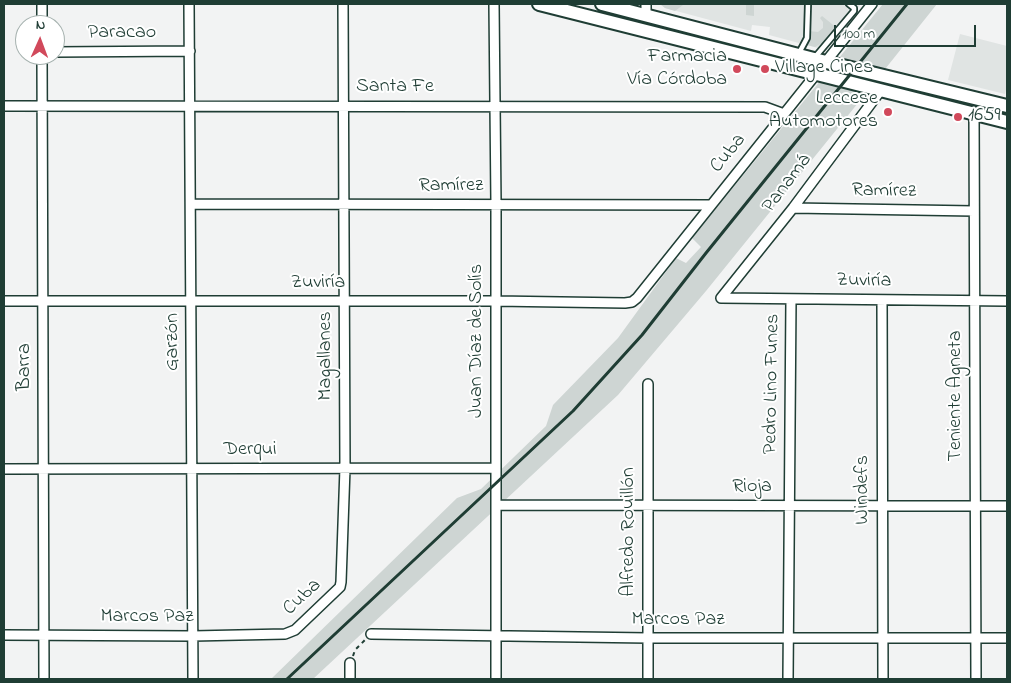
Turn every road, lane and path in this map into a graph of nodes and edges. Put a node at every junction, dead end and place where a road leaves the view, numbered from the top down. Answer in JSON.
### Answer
{"nodes":[{"id":1,"x":190,"y":4,"type":"edge"},
{"id":2,"x":343,"y":4,"type":"edge"},
{"id":3,"x":494,"y":4,"type":"edge"},
{"id":4,"x":539,"y":4,"type":"edge"},
{"id":5,"x":602,"y":4,"type":"edge"},
{"id":6,"x":808,"y":4,"type":"edge"},
{"id":7,"x":849,"y":4,"type":"edge"},
{"id":8,"x":872,"y":4,"type":"edge"},
{"id":9,"x":619,"y":6,"type":"edge"},
{"id":10,"x":646,"y":10,"type":"edge"},
{"id":11,"x":190,"y":51,"type":"junction"},
{"id":12,"x":65,"y":52,"type":"edge"},
{"id":13,"x":798,"y":54,"type":"junction"},
{"id":14,"x":820,"y":60,"type":"junction"},
{"id":15,"x":42,"y":65,"type":"edge"},
{"id":16,"x":816,"y":74,"type":"junction"},
{"id":17,"x":881,"y":90,"type":"junction"},
{"id":18,"x":4,"y":106,"type":"edge"},
{"id":19,"x":42,"y":106,"type":"junction"},
{"id":20,"x":190,"y":106,"type":"junction"},
{"id":21,"x":344,"y":106,"type":"junction"},
{"id":22,"x":1006,"y":106,"type":"edge"},
{"id":23,"x":496,"y":107,"type":"junction"},
{"id":24,"x":974,"y":113,"type":"junction"},
{"id":25,"x":784,"y":114,"type":"junction"},
{"id":26,"x":1007,"y":122,"type":"edge"},
{"id":27,"x":191,"y":204,"type":"junction"},
{"id":28,"x":344,"y":204,"type":"junction"},
{"id":29,"x":496,"y":204,"type":"junction"},
{"id":30,"x":711,"y":205,"type":"junction"},
{"id":31,"x":793,"y":208,"type":"junction"},
{"id":32,"x":974,"y":211,"type":"junction"},
{"id":33,"x":721,"y":298,"type":"joint"},
{"id":34,"x":791,"y":299,"type":"junction"},
{"id":35,"x":882,"y":300,"type":"junction"},
{"id":36,"x":4,"y":301,"type":"edge"},
{"id":37,"x":43,"y":301,"type":"junction"},
{"id":38,"x":191,"y":301,"type":"junction"},
{"id":39,"x":345,"y":301,"type":"junction"},
{"id":40,"x":496,"y":301,"type":"junction"},
{"id":41,"x":974,"y":301,"type":"junction"},
{"id":42,"x":1007,"y":301,"type":"edge"},
{"id":43,"x":632,"y":302,"type":"joint"},
{"id":44,"x":648,"y":384,"type":"dead end"},
{"id":45,"x":345,"y":468,"type":"junction"},
{"id":46,"x":496,"y":468,"type":"junction"},
{"id":47,"x":4,"y":469,"type":"edge"},
{"id":48,"x":43,"y":469,"type":"junction"},
{"id":49,"x":192,"y":469,"type":"junction"},
{"id":50,"x":496,"y":505,"type":"junction"},
{"id":51,"x":647,"y":505,"type":"junction"},
{"id":52,"x":789,"y":505,"type":"junction"},
{"id":53,"x":882,"y":506,"type":"junction"},
{"id":54,"x":975,"y":506,"type":"junction"},
{"id":55,"x":1007,"y":506,"type":"edge"},
{"id":56,"x":340,"y":587,"type":"joint"},
{"id":57,"x":290,"y":634,"type":"joint"},
{"id":58,"x":371,"y":634,"type":"joint"},
{"id":59,"x":4,"y":636,"type":"edge"},
{"id":60,"x":43,"y":636,"type":"junction"},
{"id":61,"x":193,"y":636,"type":"junction"},
{"id":62,"x":496,"y":636,"type":"junction"},
{"id":63,"x":648,"y":638,"type":"junction"},
{"id":64,"x":788,"y":638,"type":"junction"},
{"id":65,"x":883,"y":638,"type":"junction"},
{"id":66,"x":976,"y":638,"type":"junction"},
{"id":67,"x":1007,"y":638,"type":"edge"},
{"id":68,"x":355,"y":650,"type":"dead end"},
{"id":69,"x":350,"y":663,"type":"dead end"},
{"id":70,"x":44,"y":679,"type":"edge"},
{"id":71,"x":193,"y":679,"type":"edge"},
{"id":72,"x":350,"y":679,"type":"edge"},
{"id":73,"x":496,"y":679,"type":"edge"},
{"id":74,"x":648,"y":679,"type":"edge"},
{"id":75,"x":788,"y":679,"type":"edge"},
{"id":76,"x":882,"y":679,"type":"edge"},
{"id":77,"x":976,"y":679,"type":"edge"}],
"edges":[{"from":1,"to":11,"type":"street","name":"Garzón"},
{"from":2,"to":21,"type":"street","name":"Magallanes"},
{"from":3,"to":23,"type":"street","name":"Juan Díaz de Solís"},
{"from":4,"to":16,"type":"main road"},
{"from":5,"to":9,"type":"main road"},
{"from":6,"to":13,"type":"lane"},
{"from":7,"to":14,"type":"lane"},
{"from":8,"to":14,"type":"street","name":"Cuba"},
{"from":9,"to":10,"type":"main road"},
{"from":10,"to":13,"type":"main road"},
{"from":11,"to":12,"type":"street","name":"Paracao"},
{"from":11,"to":20,"type":"street","name":"Garzón"},
{"from":13,"to":14,"type":"main road"},
{"from":14,"to":16,"type":"street","name":"Cuba"},
{"from":14,"to":22,"type":"main road"},
{"from":15,"to":19,"type":"street","name":"Barra"},
{"from":16,"to":17,"type":"main road"},
{"from":16,"to":25,"type":"street","name":"Cuba"},
{"from":17,"to":24,"type":"main road"},
{"from":17,"to":31,"type":"street","name":"Panamá"},
{"from":18,"to":19,"type":"street","name":"Santa Fe"},
{"from":19,"to":20,"type":"street","name":"Santa Fe"},
{"from":19,"to":37,"type":"street","name":"Barra"},
{"from":20,"to":21,"type":"street","name":"Santa Fe"},
{"from":20,"to":27,"type":"street","name":"Garzón"},
{"from":21,"to":23,"type":"street","name":"Santa Fe"},
{"from":21,"to":28,"type":"street","name":"Magallanes"},
{"from":23,"to":25,"type":"street","name":"Santa Fe"},
{"from":23,"to":29,"type":"street","name":"Juan Díaz de Solís"},
{"from":24,"to":26,"type":"main road"},
{"from":24,"to":32,"type":"street","name":"Teniente Agneta"},
{"from":25,"to":30,"type":"street","name":"Cuba"},
{"from":27,"to":28,"type":"street","name":"Ramírez"},
{"from":27,"to":38,"type":"street","name":"Garzón"},
{"from":28,"to":29,"type":"street","name":"Ramírez"},
{"from":28,"to":39,"type":"street","name":"Magallanes"},
{"from":29,"to":30,"type":"street","name":"Ramírez"},
{"from":29,"to":40,"type":"street","name":"Juan Díaz de Solís"},
{"from":30,"to":43,"type":"street","name":"Cuba"},
{"from":31,"to":32,"type":"street","name":"Ramírez"},
{"from":31,"to":33,"type":"street","name":"Panamá"},
{"from":32,"to":41,"type":"street","name":"Teniente Agneta"},
{"from":33,"to":34,"type":"street","name":"Zuviría"},
{"from":34,"to":35,"type":"street","name":"Zuviría"},
{"from":34,"to":52,"type":"street","name":"Pedro Lino Funes"},
{"from":35,"to":41,"type":"street","name":"Zuviría"},
{"from":35,"to":53,"type":"street","name":"Windefs"},
{"from":36,"to":37,"type":"street","name":"Zuviría"},
{"from":37,"to":38,"type":"street","name":"Zuviría"},
{"from":37,"to":48,"type":"street","name":"Barra"},
{"from":38,"to":39,"type":"street","name":"Zuviría"},
{"from":38,"to":49,"type":"street","name":"Garzón"},
{"from":39,"to":40,"type":"street","name":"Zuviría"},
{"from":39,"to":45,"type":"street","name":"Magallanes"},
{"from":40,"to":43,"type":"street","name":"Zuviría"},
{"from":40,"to":46,"type":"street","name":"Juan Díaz de Solís"},
{"from":41,"to":42,"type":"street","name":"Zuviría"},
{"from":41,"to":54,"type":"street","name":"Teniente Agneta"},
{"from":44,"to":51,"type":"street","name":"Alfredo Rouillón"},
{"from":45,"to":46,"type":"street","name":"Derqui"},
{"from":45,"to":49,"type":"street","name":"Derqui"},
{"from":45,"to":56,"type":"street","name":"Magallanes"},
{"from":46,"to":50,"type":"street","name":"Juan Díaz de Solís"},
{"from":47,"to":48,"type":"street","name":"Derqui"},
{"from":48,"to":49,"type":"street","name":"Derqui"},
{"from":48,"to":60,"type":"street","name":"Barra"},
{"from":49,"to":61,"type":"street","name":"Garzón"},
{"from":50,"to":51,"type":"street","name":"Rioja"},
{"from":50,"to":62,"type":"street","name":"Juan Díaz de Solís"},
{"from":51,"to":52,"type":"street","name":"Rioja"},
{"from":51,"to":63,"type":"street","name":"Alfredo Rouillón"},
{"from":52,"to":53,"type":"street","name":"Rioja"},
{"from":52,"to":64,"type":"street","name":"Pedro Lino Funes"},
{"from":53,"to":54,"type":"street","name":"Rioja"},
{"from":53,"to":65,"type":"street","name":"Windefs"},
{"from":54,"to":55,"type":"street","name":"Rioja"},
{"from":54,"to":66,"type":"street","name":"Teniente Agneta"},
{"from":56,"to":57,"type":"street","name":"Cuba"},
{"from":57,"to":61,"type":"street","name":"Marcos Paz"},
{"from":58,"to":62,"type":"street","name":"Marcos Paz"},
{"from":58,"to":68,"type":"path"},
{"from":59,"to":60,"type":"street","name":"Marcos Paz"},
{"from":60,"to":61,"type":"street","name":"Marcos Paz"},
{"from":60,"to":70,"type":"street","name":"Barra"},
{"from":61,"to":71,"type":"street","name":"Garzón"},
{"from":62,"to":63,"type":"street","name":"Marcos Paz"},
{"from":62,"to":73,"type":"street","name":"Juan Díaz de Solís"},
{"from":63,"to":64,"type":"street","name":"Marcos Paz"},
{"from":63,"to":74,"type":"street","name":"Alfredo Rouillón"},
{"from":64,"to":65,"type":"street","name":"Marcos Paz"},
{"from":64,"to":75,"type":"street","name":"Pedro Lino Funes"},
{"from":65,"to":66,"type":"street","name":"Marcos Paz"},
{"from":65,"to":76,"type":"street","name":"Windefs"},
{"from":66,"to":67,"type":"street","name":"Marcos Paz"},
{"from":66,"to":77,"type":"street","name":"Teniente Agneta"},
{"from":69,"to":72,"type":"street"}]}
